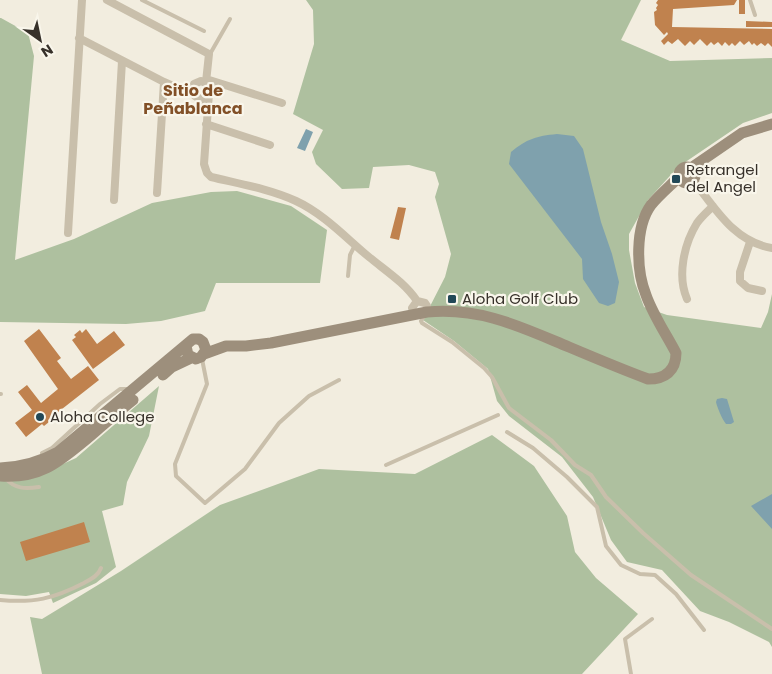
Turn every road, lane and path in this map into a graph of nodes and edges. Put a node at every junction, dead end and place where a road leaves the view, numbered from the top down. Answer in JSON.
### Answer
{"nodes":[{"id":1,"x":82,"y":0,"type":"edge"},
{"id":2,"x":106,"y":0,"type":"edge"},
{"id":3,"x":142,"y":0,"type":"edge"},
{"id":4,"x":750,"y":0,"type":"edge"},
{"id":5,"x":755,"y":15,"type":"dead end"},
{"id":6,"x":230,"y":19,"type":"dead end"},
{"id":7,"x":204,"y":30,"type":"dead end"},
{"id":8,"x":79,"y":38,"type":"junction"},
{"id":9,"x":209,"y":54,"type":"junction"},
{"id":10,"x":122,"y":61,"type":"junction"},
{"id":11,"x":206,"y":80,"type":"junction"},
{"id":12,"x":164,"y":82,"type":"junction"},
{"id":13,"x":192,"y":92,"type":"junction"},
{"id":14,"x":209,"y":93,"type":"junction"},
{"id":15,"x":200,"y":99,"type":"junction"},
{"id":16,"x":282,"y":103,"type":"dead end"},
{"id":17,"x":208,"y":114,"type":"junction"},
{"id":18,"x":206,"y":124,"type":"junction"},
{"id":19,"x":772,"y":124,"type":"edge"},
{"id":20,"x":270,"y":145,"type":"dead end"},
{"id":21,"x":690,"y":168,"type":"junction"},
{"id":22,"x":679,"y":177,"type":"junction"},
{"id":23,"x":693,"y":180,"type":"junction"},
{"id":24,"x":157,"y":193,"type":"dead end"},
{"id":25,"x":114,"y":200,"type":"dead end"},
{"id":26,"x":713,"y":206,"type":"junction"},
{"id":27,"x":68,"y":234,"type":"dead end"},
{"id":28,"x":750,"y":242,"type":"junction"},
{"id":29,"x":355,"y":245,"type":"junction"},
{"id":30,"x":772,"y":248,"type":"edge"},
{"id":31,"x":348,"y":276,"type":"dead end"},
{"id":32,"x":762,"y":291,"type":"dead end"},
{"id":33,"x":688,"y":299,"type":"dead end"},
{"id":34,"x":417,"y":301,"type":"junction"},
{"id":35,"x":421,"y":314,"type":"junction"},
{"id":36,"x":199,"y":339,"type":"junction"},
{"id":37,"x":186,"y":346,"type":"junction"},
{"id":38,"x":226,"y":346,"type":"junction"},
{"id":39,"x":199,"y":356,"type":"junction"},
{"id":40,"x":340,"y":380,"type":"dead end"},
{"id":41,"x":498,"y":414,"type":"dead end"},
{"id":42,"x":507,"y":432,"type":"dead end"},
{"id":43,"x":386,"y":465,"type":"dead end"},
{"id":44,"x":1,"y":473,"type":"edge"},
{"id":45,"x":39,"y":487,"type":"dead end"},
{"id":46,"x":101,"y":568,"type":"dead end"},
{"id":47,"x":0,"y":600,"type":"edge"},
{"id":48,"x":652,"y":619,"type":"dead end"},
{"id":49,"x":772,"y":629,"type":"edge"},
{"id":50,"x":704,"y":630,"type":"dead end"},
{"id":51,"x":631,"y":674,"type":"edge"}],
"edges":[{"from":1,"to":8,"type":"street"},
{"from":2,"to":9,"type":"street"},
{"from":3,"to":7,"type":"lane"},
{"from":4,"to":5,"type":"lane"},
{"from":6,"to":9,"type":"lane"},
{"from":8,"to":10,"type":"street"},
{"from":8,"to":27,"type":"street"},
{"from":9,"to":11,"type":"street"},
{"from":10,"to":12,"type":"street"},
{"from":10,"to":25,"type":"street"},
{"from":11,"to":13,"type":"street"},
{"from":11,"to":14,"type":"street"},
{"from":11,"to":16,"type":"street"},
{"from":12,"to":13,"type":"street"},
{"from":12,"to":24,"type":"street"},
{"from":13,"to":15,"type":"street"},
{"from":14,"to":15,"type":"street"},
{"from":14,"to":17,"type":"street"},
{"from":15,"to":17,"type":"street"},
{"from":17,"to":18,"type":"street"},
{"from":18,"to":20,"type":"street"},
{"from":18,"to":29,"type":"street"},
{"from":19,"to":21,"type":"street"},
{"from":21,"to":22,"type":"street"},
{"from":21,"to":23,"type":"street"},
{"from":22,"to":23,"type":"street"},
{"from":22,"to":35,"type":"street"},
{"from":23,"to":26,"type":"street"},
{"from":26,"to":28,"type":"street"},
{"from":26,"to":33,"type":"street"},
{"from":28,"to":30,"type":"street"},
{"from":28,"to":32,"type":"street"},
{"from":29,"to":31,"type":"lane"},
{"from":29,"to":34,"type":"street"},
{"from":34,"to":35,"type":"street"},
{"from":34,"to":35,"type":"street"},
{"from":35,"to":38,"type":"street"},
{"from":35,"to":49,"type":"lane"},
{"from":36,"to":37,"type":"street"},
{"from":36,"to":38,"type":"street"},
{"from":36,"to":39,"type":"street"},
{"from":37,"to":39,"type":"street"},
{"from":37,"to":44,"type":"street"},
{"from":38,"to":39,"type":"street"},
{"from":39,"to":40,"type":"lane"},
{"from":39,"to":44,"type":"street"},
{"from":41,"to":43,"type":"lane"},
{"from":42,"to":50,"type":"lane"},
{"from":44,"to":45,"type":"lane"},
{"from":46,"to":47,"type":"lane"},
{"from":48,"to":51,"type":"lane"}]}
